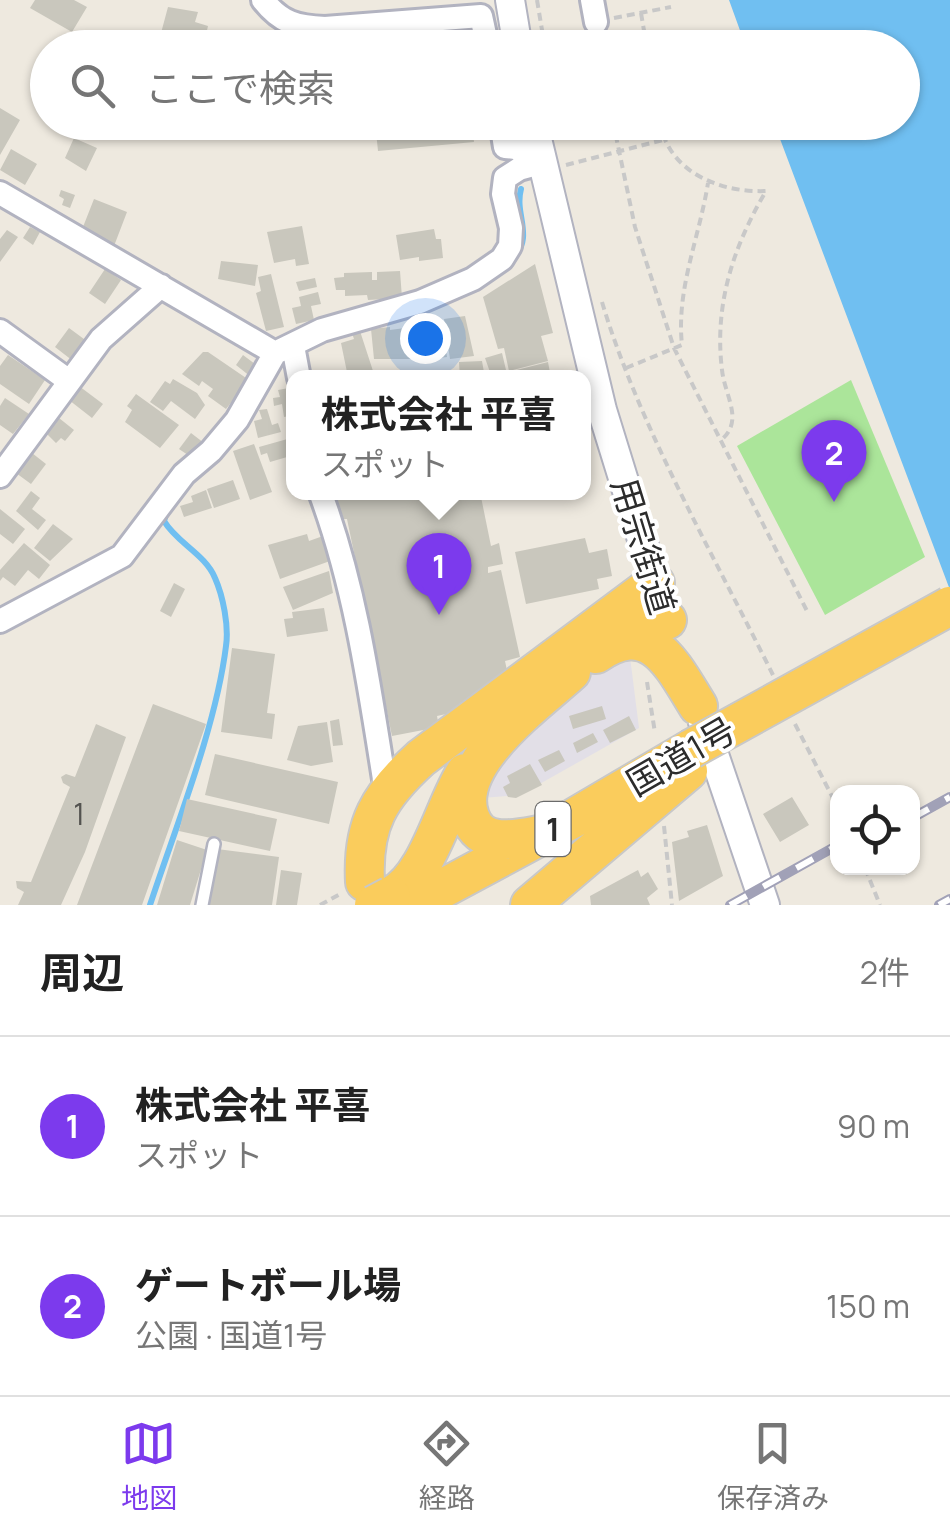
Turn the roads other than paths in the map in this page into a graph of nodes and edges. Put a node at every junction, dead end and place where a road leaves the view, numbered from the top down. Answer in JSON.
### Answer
{"nodes":[{"id":1,"x":263,"y":0,"type":"edge"},
{"id":2,"x":510,"y":0,"type":"edge"},
{"id":3,"x":484,"y":30,"type":"edge"},
{"id":4,"x":515,"y":30,"type":"edge"},
{"id":5,"x":503,"y":140,"type":"edge"},
{"id":6,"x":544,"y":140,"type":"edge"},
{"id":7,"x":557,"y":160,"type":"junction"},
{"id":8,"x":0,"y":193,"type":"edge"},
{"id":9,"x":161,"y":286,"type":"junction"},
{"id":10,"x":2,"y":335,"type":"edge"},
{"id":11,"x":284,"y":349,"type":"junction"},
{"id":12,"x":295,"y":370,"type":"edge"},
{"id":13,"x":69,"y":382,"type":"junction"},
{"id":14,"x":0,"y":476,"type":"edge"},
{"id":15,"x":323,"y":500,"type":"edge"},
{"id":16,"x":655,"y":582,"type":"junction"},
{"id":17,"x":950,"y":606,"type":"edge"},
{"id":18,"x":649,"y":620,"type":"junction"},
{"id":19,"x":0,"y":621,"type":"edge"},
{"id":20,"x":582,"y":663,"type":"junction"},
{"id":21,"x":698,"y":706,"type":"junction"},
{"id":22,"x":509,"y":729,"type":"junction"},
{"id":23,"x":693,"y":757,"type":"junction"},
{"id":24,"x":386,"y":792,"type":"junction"},
{"id":25,"x":545,"y":834,"type":"junction"},
{"id":26,"x":214,"y":844,"type":"dead end"},
{"id":27,"x":379,"y":895,"type":"edge"},
{"id":28,"x":202,"y":905,"type":"edge"},
{"id":29,"x":530,"y":905,"type":"edge"},
{"id":30,"x":765,"y":905,"type":"edge"}],
"edges":[{"from":1,"to":3,"type":"street"},
{"from":2,"to":4,"type":"street"},
{"from":5,"to":7,"type":"street"},
{"from":6,"to":7,"type":"street","name":"用宗街道"},
{"from":7,"to":11,"type":"street"},
{"from":7,"to":16,"type":"street","name":"用宗街道"},
{"from":8,"to":9,"type":"street"},
{"from":9,"to":11,"type":"street"},
{"from":9,"to":13,"type":"street"},
{"from":10,"to":13,"type":"street"},
{"from":11,"to":12,"type":"street"},
{"from":11,"to":19,"type":"street"},
{"from":13,"to":14,"type":"street"},
{"from":15,"to":24,"type":"street"},
{"from":16,"to":18,"type":"street","name":"用宗街道"},
{"from":16,"to":24,"type":"highway"},
{"from":17,"to":23,"type":"highway","name":"国道1号","number":"1","bridge":true},
{"from":18,"to":20,"type":"highway"},
{"from":18,"to":21,"type":"street","name":"用宗街道"},
{"from":20,"to":21,"type":"highway"},
{"from":20,"to":22,"type":"highway"},
{"from":21,"to":30,"type":"street","name":"用宗街道"},
{"from":22,"to":25,"type":"highway"},
{"from":22,"to":27,"type":"highway"},
{"from":23,"to":25,"type":"highway","name":"国道1号","number":"1"},
{"from":23,"to":29,"type":"highway"},
{"from":24,"to":27,"type":"highway"},
{"from":25,"to":27,"type":"highway","name":"国道1号","number":"1"},
{"from":26,"to":28,"type":"lane"}]}
